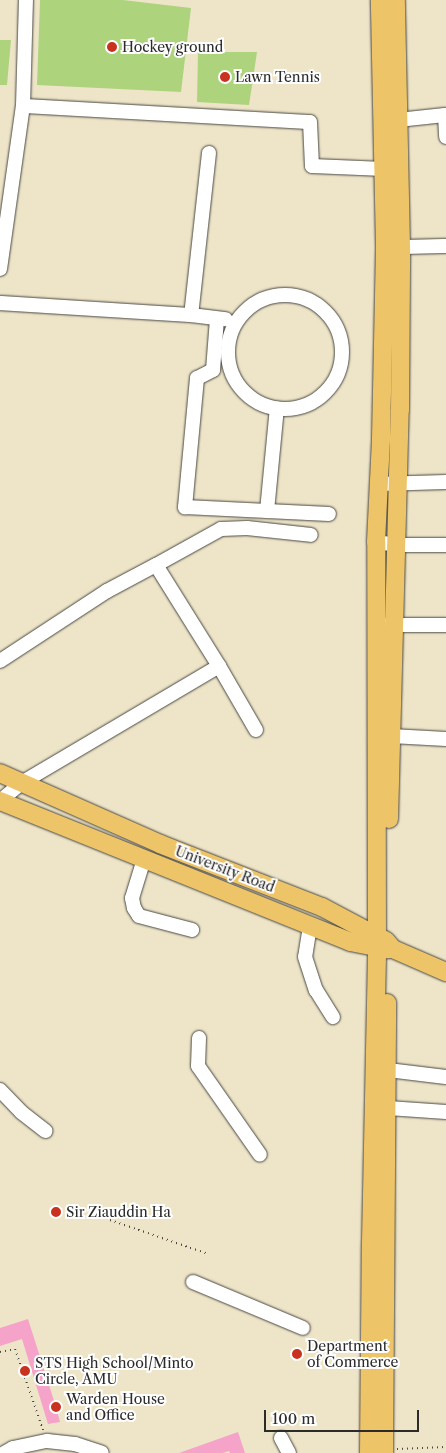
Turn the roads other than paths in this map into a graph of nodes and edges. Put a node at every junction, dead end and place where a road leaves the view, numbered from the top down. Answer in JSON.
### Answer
{"nodes":[{"id":1,"x":26,"y":0,"type":"edge"},
{"id":2,"x":380,"y":0,"type":"edge"},
{"id":3,"x":396,"y":0,"type":"edge"},
{"id":4,"x":23,"y":106,"type":"junction"},
{"id":5,"x":398,"y":120,"type":"junction"},
{"id":6,"x":446,"y":137,"type":"edge"},
{"id":7,"x":209,"y":153,"type":"dead end"},
{"id":8,"x":384,"y":169,"type":"junction"},
{"id":9,"x":446,"y":246,"type":"edge"},
{"id":10,"x":401,"y":247,"type":"junction"},
{"id":11,"x":1,"y":271,"type":"edge"},
{"id":12,"x":0,"y":303,"type":"edge"},
{"id":13,"x":191,"y":315,"type":"junction"},
{"id":14,"x":217,"y":319,"type":"junction"},
{"id":15,"x":239,"y":320,"type":"junction"},
{"id":16,"x":277,"y":408,"type":"junction"},
{"id":17,"x":446,"y":482,"type":"edge"},
{"id":18,"x":397,"y":483,"type":"junction"},
{"id":19,"x":379,"y":484,"type":"junction"},
{"id":20,"x":267,"y":511,"type":"junction"},
{"id":21,"x":328,"y":514,"type":"dead end"},
{"id":22,"x":311,"y":535,"type":"dead end"},
{"id":23,"x":376,"y":542,"type":"junction"},
{"id":24,"x":397,"y":545,"type":"junction"},
{"id":25,"x":446,"y":546,"type":"edge"},
{"id":26,"x":156,"y":565,"type":"junction"},
{"id":27,"x":377,"y":624,"type":"junction"},
{"id":28,"x":395,"y":624,"type":"junction"},
{"id":29,"x":446,"y":625,"type":"edge"},
{"id":30,"x":0,"y":662,"type":"edge"},
{"id":31,"x":219,"y":666,"type":"junction"},
{"id":32,"x":256,"y":730,"type":"dead end"},
{"id":33,"x":391,"y":736,"type":"junction"},
{"id":34,"x":446,"y":739,"type":"edge"},
{"id":35,"x":2,"y":776,"type":"edge"},
{"id":36,"x":23,"y":782,"type":"junction"},
{"id":37,"x":0,"y":801,"type":"edge"},
{"id":38,"x":144,"y":859,"type":"junction"},
{"id":39,"x":310,"y":926,"type":"junction"},
{"id":40,"x":192,"y":930,"type":"dead end"},
{"id":41,"x":383,"y":944,"type":"junction"},
{"id":42,"x":446,"y":972,"type":"edge"},
{"id":43,"x":333,"y":1017,"type":"dead end"},
{"id":44,"x":199,"y":1038,"type":"dead end"},
{"id":45,"x":388,"y":1070,"type":"junction"},
{"id":46,"x":446,"y":1077,"type":"edge"},
{"id":47,"x":0,"y":1090,"type":"edge"},
{"id":48,"x":388,"y":1108,"type":"junction"},
{"id":49,"x":446,"y":1112,"type":"edge"},
{"id":50,"x":46,"y":1131,"type":"dead end"},
{"id":51,"x":260,"y":1155,"type":"dead end"},
{"id":52,"x":193,"y":1282,"type":"dead end"},
{"id":53,"x":303,"y":1328,"type":"dead end"},
{"id":54,"x":281,"y":1438,"type":"dead end"},
{"id":55,"x":379,"y":1452,"type":"edge"},
{"id":56,"x":4,"y":1453,"type":"edge"},
{"id":57,"x":102,"y":1453,"type":"edge"},
{"id":58,"x":289,"y":1453,"type":"edge"}],
"edges":[{"from":1,"to":4,"type":"street"},
{"from":2,"to":8,"type":"main road"},
{"from":3,"to":5,"type":"main road"},
{"from":4,"to":8,"type":"street"},
{"from":4,"to":11,"type":"street"},
{"from":5,"to":6,"type":"street"},
{"from":5,"to":10,"type":"main road"},
{"from":7,"to":13,"type":"street"},
{"from":8,"to":19,"type":"main road"},
{"from":9,"to":10,"type":"street"},
{"from":10,"to":18,"type":"main road"},
{"from":12,"to":13,"type":"street"},
{"from":13,"to":14,"type":"street"},
{"from":14,"to":15,"type":"street"},
{"from":14,"to":20,"type":"street"},
{"from":15,"to":16,"type":"street"},
{"from":15,"to":16,"type":"street"},
{"from":16,"to":20,"type":"street"},
{"from":17,"to":18,"type":"street"},
{"from":18,"to":19,"type":"street"},
{"from":18,"to":24,"type":"main road"},
{"from":19,"to":23,"type":"main road"},
{"from":20,"to":21,"type":"street"},
{"from":22,"to":26,"type":"street"},
{"from":23,"to":24,"type":"street"},
{"from":23,"to":27,"type":"main road"},
{"from":24,"to":25,"type":"street"},
{"from":24,"to":28,"type":"main road"},
{"from":26,"to":30,"type":"street"},
{"from":26,"to":31,"type":"street"},
{"from":27,"to":28,"type":"street"},
{"from":27,"to":41,"type":"main road"},
{"from":28,"to":29,"type":"street"},
{"from":28,"to":33,"type":"main road"},
{"from":31,"to":32,"type":"street"},
{"from":31,"to":36,"type":"street"},
{"from":33,"to":34,"type":"street"},
{"from":33,"to":41,"type":"main road"},
{"from":35,"to":36,"type":"main road","name":"University Road"},
{"from":36,"to":37,"type":"street"},
{"from":36,"to":41,"type":"main road","name":"University Road"},
{"from":37,"to":38,"type":"main road"},
{"from":38,"to":39,"type":"main road"},
{"from":38,"to":40,"type":"street"},
{"from":39,"to":41,"type":"main road"},
{"from":39,"to":43,"type":"street"},
{"from":41,"to":42,"type":"main road","name":"University Road"},
{"from":41,"to":45,"type":"main road"},
{"from":41,"to":55,"type":"main road"},
{"from":44,"to":51,"type":"street"},
{"from":45,"to":46,"type":"street"},
{"from":45,"to":48,"type":"main road"},
{"from":47,"to":50,"type":"street"},
{"from":48,"to":49,"type":"street"},
{"from":48,"to":55,"type":"main road"},
{"from":52,"to":53,"type":"street"},
{"from":54,"to":58,"type":"street"},
{"from":56,"to":57,"type":"street"}]}
